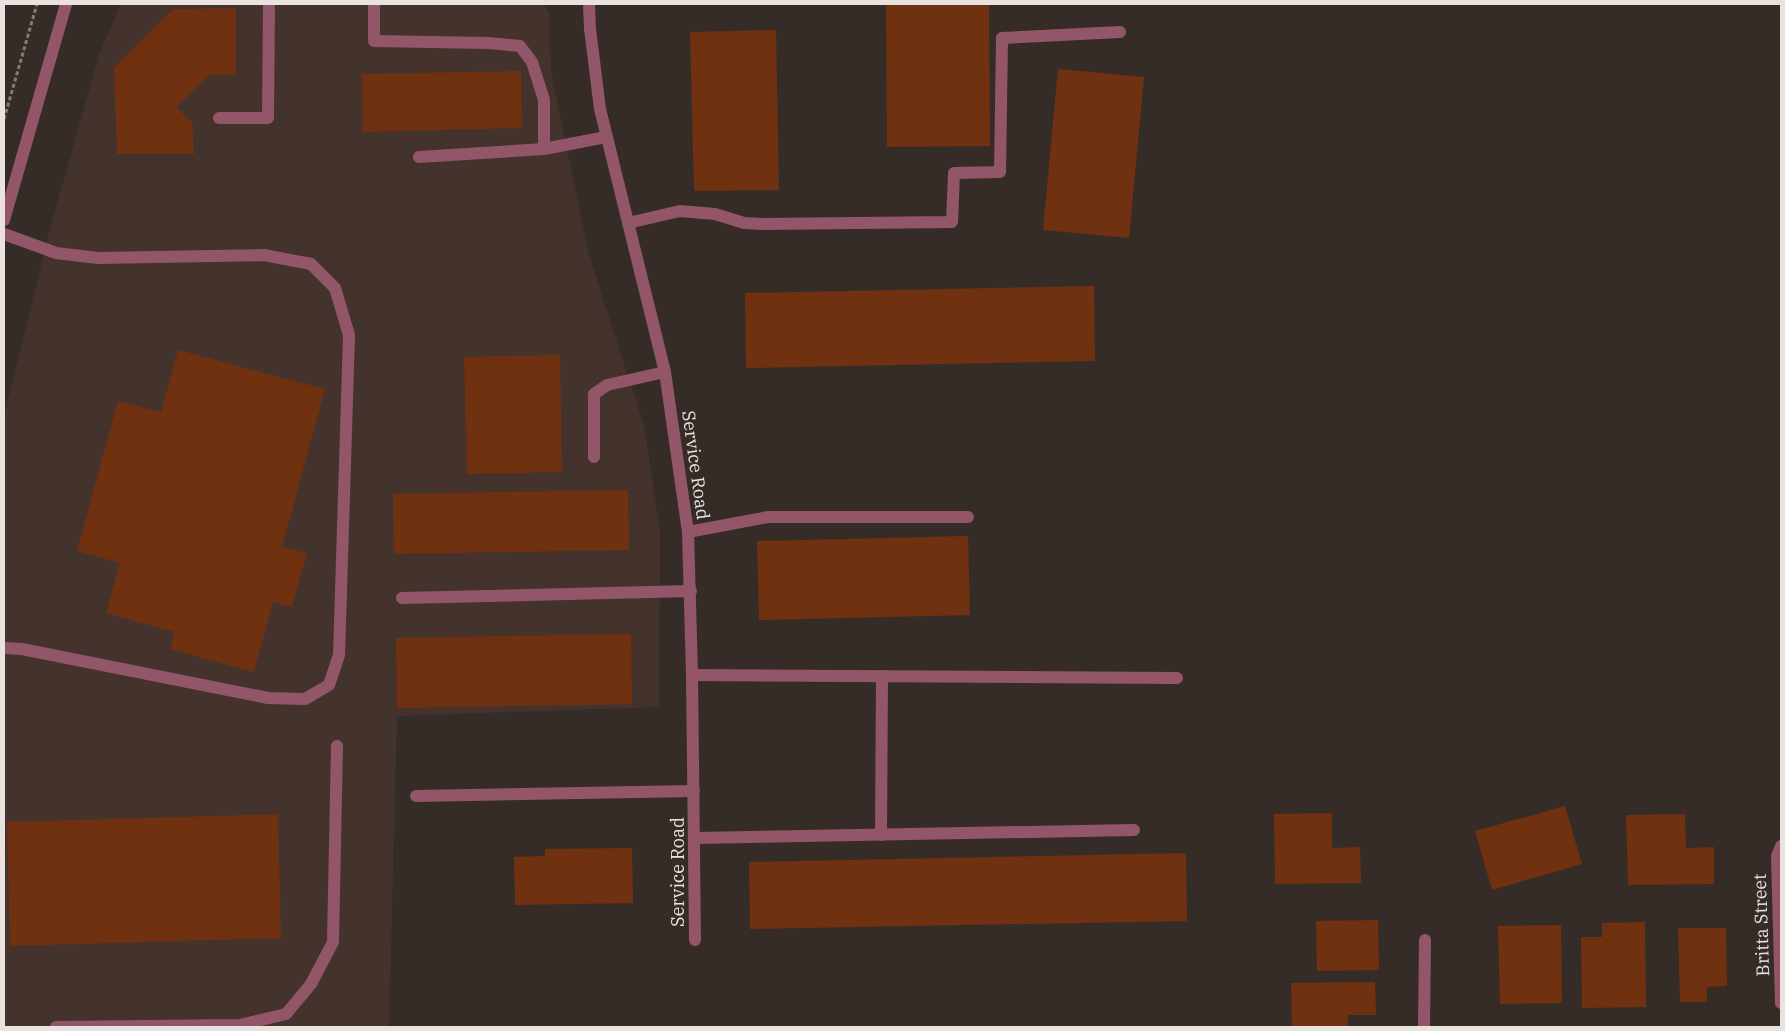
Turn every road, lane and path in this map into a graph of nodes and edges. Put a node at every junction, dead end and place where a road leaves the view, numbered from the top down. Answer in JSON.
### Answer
{"nodes":[{"id":1,"x":37,"y":4,"type":"edge"},
{"id":2,"x":66,"y":4,"type":"edge"},
{"id":3,"x":269,"y":4,"type":"edge"},
{"id":4,"x":374,"y":4,"type":"edge"},
{"id":5,"x":589,"y":4,"type":"edge"},
{"id":6,"x":1120,"y":32,"type":"dead end"},
{"id":7,"x":4,"y":118,"type":"edge"},
{"id":8,"x":219,"y":118,"type":"dead end"},
{"id":9,"x":606,"y":137,"type":"junction"},
{"id":10,"x":544,"y":149,"type":"junction"},
{"id":11,"x":419,"y":157,"type":"dead end"},
{"id":12,"x":4,"y":220,"type":"edge"},
{"id":13,"x":628,"y":223,"type":"junction"},
{"id":14,"x":4,"y":234,"type":"edge"},
{"id":15,"x":664,"y":372,"type":"junction"},
{"id":16,"x":594,"y":458,"type":"dead end"},
{"id":17,"x":968,"y":517,"type":"dead end"},
{"id":18,"x":688,"y":532,"type":"junction"},
{"id":19,"x":691,"y":591,"type":"junction"},
{"id":20,"x":402,"y":598,"type":"dead end"},
{"id":21,"x":4,"y":648,"type":"edge"},
{"id":22,"x":692,"y":675,"type":"junction"},
{"id":23,"x":882,"y":676,"type":"junction"},
{"id":24,"x":1177,"y":678,"type":"dead end"},
{"id":25,"x":337,"y":746,"type":"dead end"},
{"id":26,"x":694,"y":791,"type":"junction"},
{"id":27,"x":416,"y":796,"type":"dead end"},
{"id":28,"x":1134,"y":830,"type":"dead end"},
{"id":29,"x":881,"y":834,"type":"junction"},
{"id":30,"x":694,"y":838,"type":"junction"},
{"id":31,"x":1781,"y":846,"type":"edge"},
{"id":32,"x":695,"y":940,"type":"dead end"},
{"id":33,"x":1425,"y":940,"type":"dead end"},
{"id":34,"x":1781,"y":1003,"type":"edge"},
{"id":35,"x":56,"y":1027,"type":"edge"},
{"id":36,"x":1424,"y":1027,"type":"edge"}],
"edges":[{"from":1,"to":7,"type":"path"},
{"from":2,"to":12,"type":"street"},
{"from":3,"to":8,"type":"street"},
{"from":4,"to":10,"type":"street"},
{"from":5,"to":9,"type":"street","name":"Service Road"},
{"from":6,"to":13,"type":"street"},
{"from":9,"to":10,"type":"street"},
{"from":9,"to":13,"type":"street","name":"Service Road"},
{"from":10,"to":11,"type":"street"},
{"from":13,"to":15,"type":"street","name":"Service Road"},
{"from":14,"to":21,"type":"street"},
{"from":15,"to":16,"type":"street"},
{"from":15,"to":18,"type":"street","name":"Service Road"},
{"from":17,"to":18,"type":"street"},
{"from":18,"to":19,"type":"street","name":"Service Road"},
{"from":19,"to":20,"type":"street"},
{"from":19,"to":22,"type":"street","name":"Service Road"},
{"from":22,"to":23,"type":"street"},
{"from":22,"to":26,"type":"street","name":"Service Road"},
{"from":23,"to":24,"type":"street"},
{"from":23,"to":29,"type":"street"},
{"from":25,"to":35,"type":"street"},
{"from":26,"to":27,"type":"street"},
{"from":26,"to":30,"type":"street","name":"Service Road"},
{"from":28,"to":29,"type":"street"},
{"from":29,"to":30,"type":"street"},
{"from":30,"to":32,"type":"street","name":"Service Road"},
{"from":31,"to":34,"type":"street","name":"Britta Street"},
{"from":33,"to":36,"type":"street"}]}
